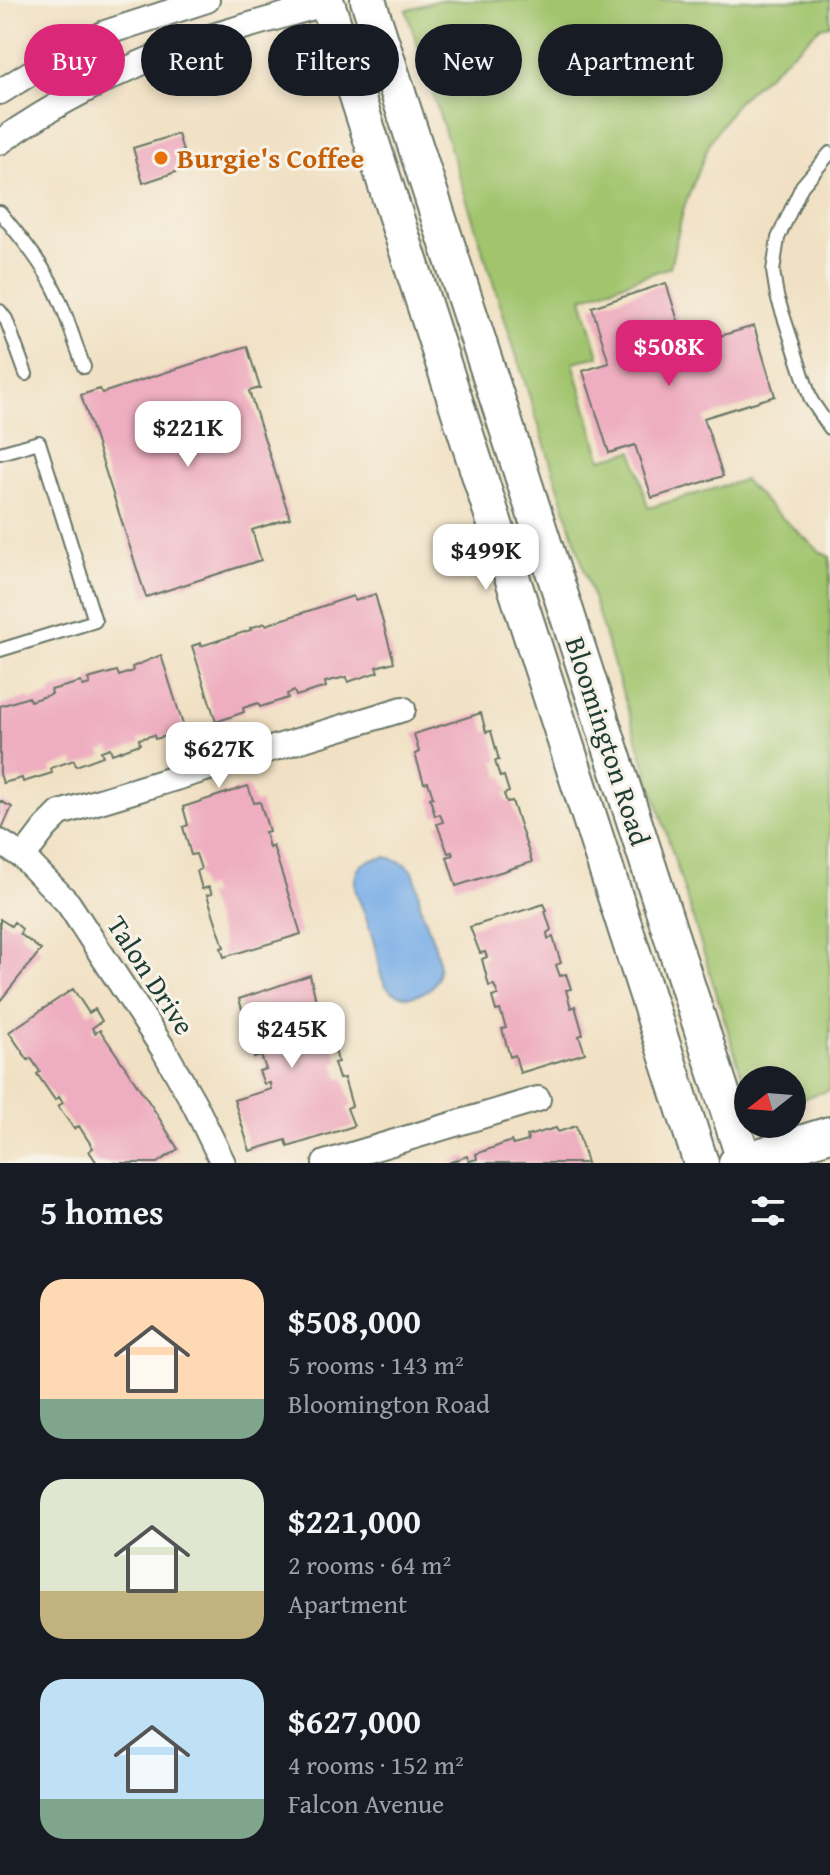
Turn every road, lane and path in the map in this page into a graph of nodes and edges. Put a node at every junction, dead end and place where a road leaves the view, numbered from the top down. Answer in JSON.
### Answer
{"nodes":[{"id":1,"x":207,"y":0,"type":"edge"},
{"id":2,"x":368,"y":0,"type":"edge"},
{"id":3,"x":330,"y":1,"type":"edge"},
{"id":4,"x":0,"y":92,"type":"edge"},
{"id":5,"x":0,"y":142,"type":"edge"},
{"id":6,"x":830,"y":153,"type":"edge"},
{"id":7,"x":2,"y":218,"type":"edge"},
{"id":8,"x":0,"y":311,"type":"edge"},
{"id":9,"x":84,"y":367,"type":"dead end"},
{"id":10,"x":26,"y":374,"type":"dead end"},
{"id":11,"x":830,"y":428,"type":"edge"},
{"id":12,"x":0,"y":453,"type":"edge"},
{"id":13,"x":0,"y":650,"type":"edge"},
{"id":14,"x":403,"y":709,"type":"dead end"},
{"id":15,"x":0,"y":842,"type":"edge"},
{"id":16,"x":23,"y":857,"type":"junction"},
{"id":17,"x":538,"y":1099,"type":"dead end"},
{"id":18,"x":830,"y":1134,"type":"edge"},
{"id":19,"x":742,"y":1162,"type":"edge"},
{"id":20,"x":223,"y":1163,"type":"edge"},
{"id":21,"x":325,"y":1163,"type":"edge"},
{"id":22,"x":701,"y":1163,"type":"edge"}],
"edges":[{"from":1,"to":4,"type":"street"},
{"from":2,"to":19,"type":"main road","name":"Bloomington Road"},
{"from":3,"to":5,"type":"street"},
{"from":3,"to":22,"type":"main road","name":"Bloomington Road"},
{"from":6,"to":11,"type":"lane"},
{"from":7,"to":9,"type":"lane"},
{"from":8,"to":10,"type":"lane"},
{"from":12,"to":13,"type":"lane"},
{"from":14,"to":16,"type":"street"},
{"from":15,"to":16,"type":"street","name":"Talon Drive"},
{"from":16,"to":20,"type":"street","name":"Talon Drive"},
{"from":17,"to":21,"type":"street"},
{"from":18,"to":19,"type":"main road"}]}
